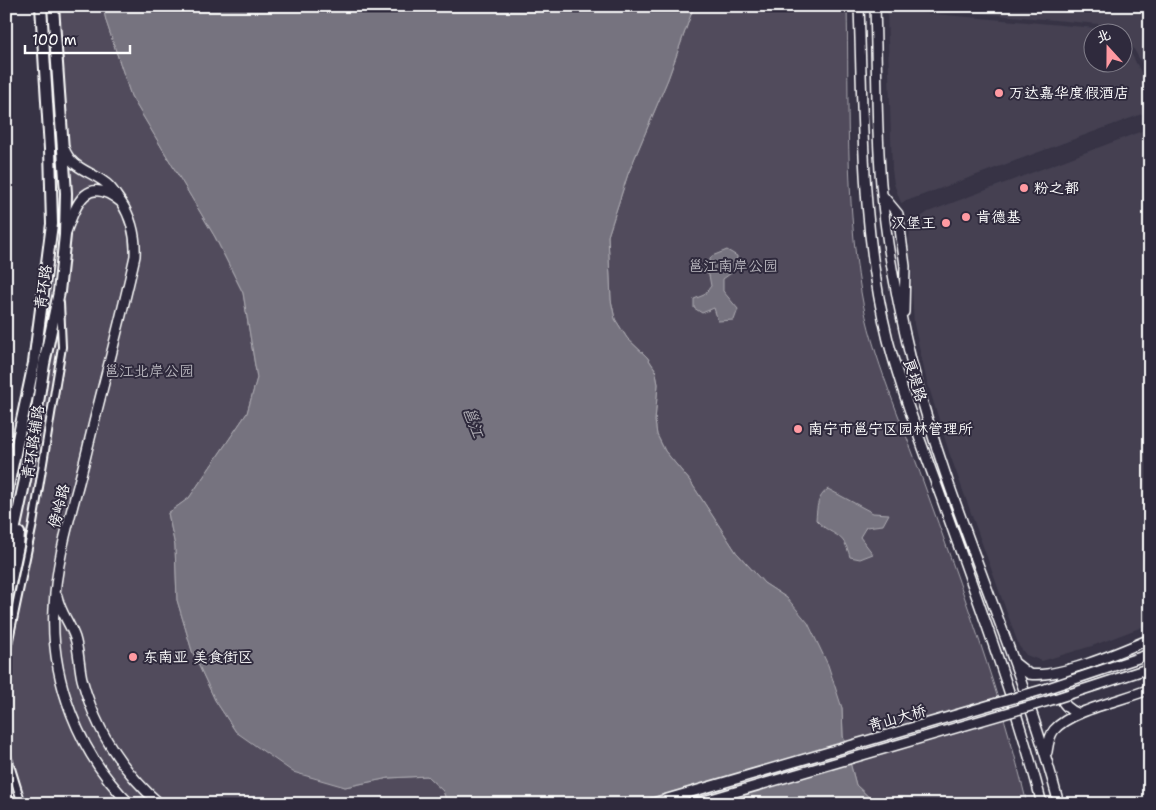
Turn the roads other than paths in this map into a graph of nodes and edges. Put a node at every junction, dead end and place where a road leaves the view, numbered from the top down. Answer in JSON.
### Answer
{"nodes":[{"id":1,"x":41,"y":6,"type":"edge"},
{"id":2,"x":53,"y":6,"type":"edge"},
{"id":3,"x":859,"y":6,"type":"edge"},
{"id":4,"x":876,"y":6,"type":"edge"},
{"id":5,"x":62,"y":142,"type":"junction"},
{"id":6,"x":882,"y":195,"type":"junction"},
{"id":7,"x":121,"y":202,"type":"junction"},
{"id":8,"x":65,"y":235,"type":"junction"},
{"id":9,"x":59,"y":292,"type":"junction"},
{"id":10,"x":903,"y":325,"type":"junction"},
{"id":11,"x":6,"y":496,"type":"edge"},
{"id":12,"x":19,"y":507,"type":"junction"},
{"id":13,"x":6,"y":569,"type":"edge"},
{"id":14,"x":56,"y":589,"type":"junction"},
{"id":15,"x":6,"y":603,"type":"edge"},
{"id":16,"x":997,"y":614,"type":"junction"},
{"id":17,"x":984,"y":619,"type":"junction"},
{"id":18,"x":1150,"y":639,"type":"edge"},
{"id":19,"x":6,"y":654,"type":"edge"},
{"id":20,"x":1150,"y":654,"type":"edge"},
{"id":21,"x":1014,"y":661,"type":"junction"},
{"id":22,"x":1150,"y":668,"type":"edge"},
{"id":23,"x":1069,"y":669,"type":"junction"},
{"id":24,"x":1150,"y":689,"type":"edge"},
{"id":25,"x":1079,"y":714,"type":"junction"},
{"id":26,"x":6,"y":752,"type":"edge"},
{"id":27,"x":1047,"y":758,"type":"junction"},
{"id":28,"x":11,"y":773,"type":"junction"},
{"id":29,"x":7,"y":783,"type":"edge"},
{"id":30,"x":6,"y":800,"type":"edge"},
{"id":31,"x":8,"y":804,"type":"edge"},
{"id":32,"x":21,"y":804,"type":"edge"},
{"id":33,"x":130,"y":804,"type":"edge"},
{"id":34,"x":160,"y":804,"type":"edge"},
{"id":35,"x":650,"y":804,"type":"edge"},
{"id":36,"x":694,"y":804,"type":"edge"},
{"id":37,"x":1042,"y":804,"type":"edge"},
{"id":38,"x":1059,"y":804,"type":"edge"}],
"edges":[{"from":1,"to":11,"type":"main road","name":"青环路"},
{"from":2,"to":5,"type":"main road","name":"青环路"},
{"from":3,"to":17,"type":"main road","name":"良堤路"},
{"from":4,"to":6,"type":"main road","name":"良堤路"},
{"from":5,"to":7,"type":"main road","name":"傍岭路"},
{"from":5,"to":8,"type":"main road","name":"青环路"},
{"from":6,"to":10,"type":"main road","name":"良堤路"},
{"from":6,"to":10,"type":"main road"},
{"from":7,"to":8,"type":"main road"},
{"from":7,"to":14,"type":"main road","name":"傍岭路"},
{"from":8,"to":9,"type":"main road","name":"青环路"},
{"from":9,"to":12,"type":"main road","name":"青环路"},
{"from":9,"to":19,"type":"street","name":"青环路辅路"},
{"from":10,"to":16,"type":"main road","name":"良堤路"},
{"from":12,"to":13,"type":"main road","name":"青环路"},
{"from":12,"to":15,"type":"main road"},
{"from":14,"to":33,"type":"main road","name":"傍岭路"},
{"from":14,"to":34,"type":"main road"},
{"from":16,"to":17,"type":"main road"},
{"from":16,"to":21,"type":"main road","name":"良堤路"},
{"from":17,"to":37,"type":"main road","name":"良堤路"},
{"from":18,"to":23,"type":"main road"},
{"from":20,"to":35,"type":"main road","name":"青山大桥","bridge":true},
{"from":21,"to":23,"type":"main road"},
{"from":21,"to":27,"type":"main road","name":"良堤路"},
{"from":22,"to":36,"type":"main road","name":"青山大桥","bridge":true},
{"from":23,"to":25,"type":"main road"},
{"from":24,"to":25,"type":"main road"},
{"from":25,"to":27,"type":"main road"},
{"from":26,"to":28,"type":"street"},
{"from":27,"to":38,"type":"main road","name":"良堤路"},
{"from":28,"to":29,"type":"street"},
{"from":28,"to":32,"type":"street"},
{"from":30,"to":31,"type":"main road","bridge":true},
{"from":30,"to":32,"type":"street"}]}
